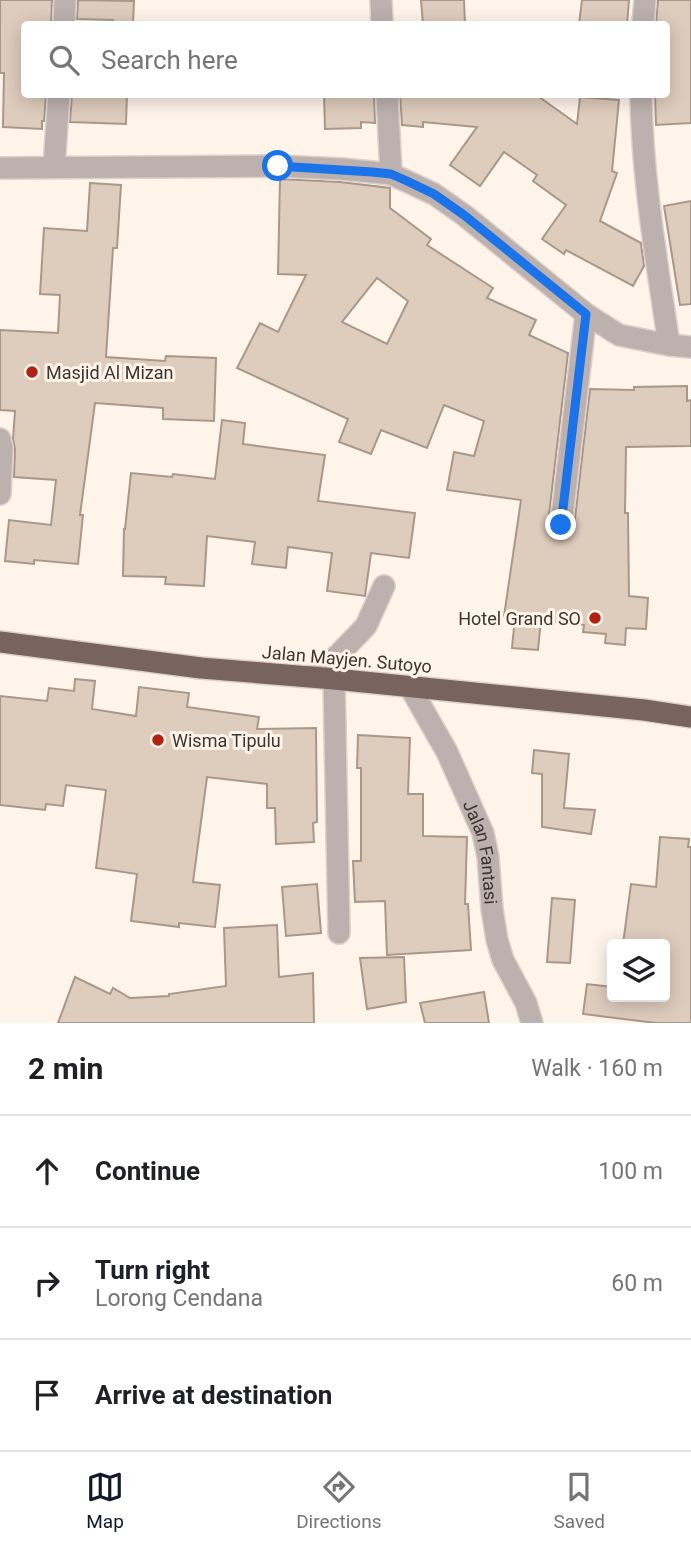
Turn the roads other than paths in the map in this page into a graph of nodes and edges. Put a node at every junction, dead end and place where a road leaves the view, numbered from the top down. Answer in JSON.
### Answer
{"nodes":[{"id":1,"x":65,"y":0,"type":"edge"},
{"id":2,"x":381,"y":0,"type":"edge"},
{"id":3,"x":645,"y":0,"type":"edge"},
{"id":4,"x":64,"y":21,"type":"edge"},
{"id":5,"x":383,"y":21,"type":"edge"},
{"id":6,"x":643,"y":21,"type":"edge"},
{"id":7,"x":59,"y":98,"type":"edge"},
{"id":8,"x":387,"y":98,"type":"edge"},
{"id":9,"x":641,"y":98,"type":"edge"},
{"id":10,"x":54,"y":167,"type":"junction"},
{"id":11,"x":0,"y":168,"type":"edge"},
{"id":12,"x":391,"y":174,"type":"junction"},
{"id":13,"x":586,"y":314,"type":"junction"},
{"id":14,"x":669,"y":345,"type":"junction"},
{"id":15,"x":691,"y":347,"type":"edge"},
{"id":16,"x":0,"y":439,"type":"edge"},
{"id":17,"x":0,"y":494,"type":"edge"},
{"id":18,"x":561,"y":525,"type":"dead end"},
{"id":19,"x":384,"y":586,"type":"dead end"},
{"id":20,"x":0,"y":642,"type":"edge"},
{"id":21,"x":324,"y":678,"type":"junction"},
{"id":22,"x":410,"y":687,"type":"junction"},
{"id":23,"x":691,"y":717,"type":"edge"},
{"id":24,"x":339,"y":933,"type":"dead end"},
{"id":25,"x":532,"y":1023,"type":"edge"}],
"edges":[{"from":1,"to":4,"type":"street"},
{"from":2,"to":5,"type":"street"},
{"from":3,"to":6,"type":"street"},
{"from":7,"to":10,"type":"street"},
{"from":8,"to":12,"type":"street"},
{"from":9,"to":14,"type":"street"},
{"from":10,"to":11,"type":"street"},
{"from":10,"to":12,"type":"street"},
{"from":12,"to":13,"type":"street"},
{"from":13,"to":14,"type":"street"},
{"from":13,"to":18,"type":"street"},
{"from":14,"to":15,"type":"street"},
{"from":16,"to":17,"type":"street"},
{"from":19,"to":21,"type":"street"},
{"from":20,"to":21,"type":"highway","name":"Jalan Mayjen. Sutoyo"},
{"from":21,"to":22,"type":"highway","name":"Jalan Mayjen. Sutoyo"},
{"from":21,"to":24,"type":"street"},
{"from":22,"to":23,"type":"highway","name":"Jalan Mayjen. Sutoyo"},
{"from":22,"to":25,"type":"street","name":"Jalan Fantasi"}]}
